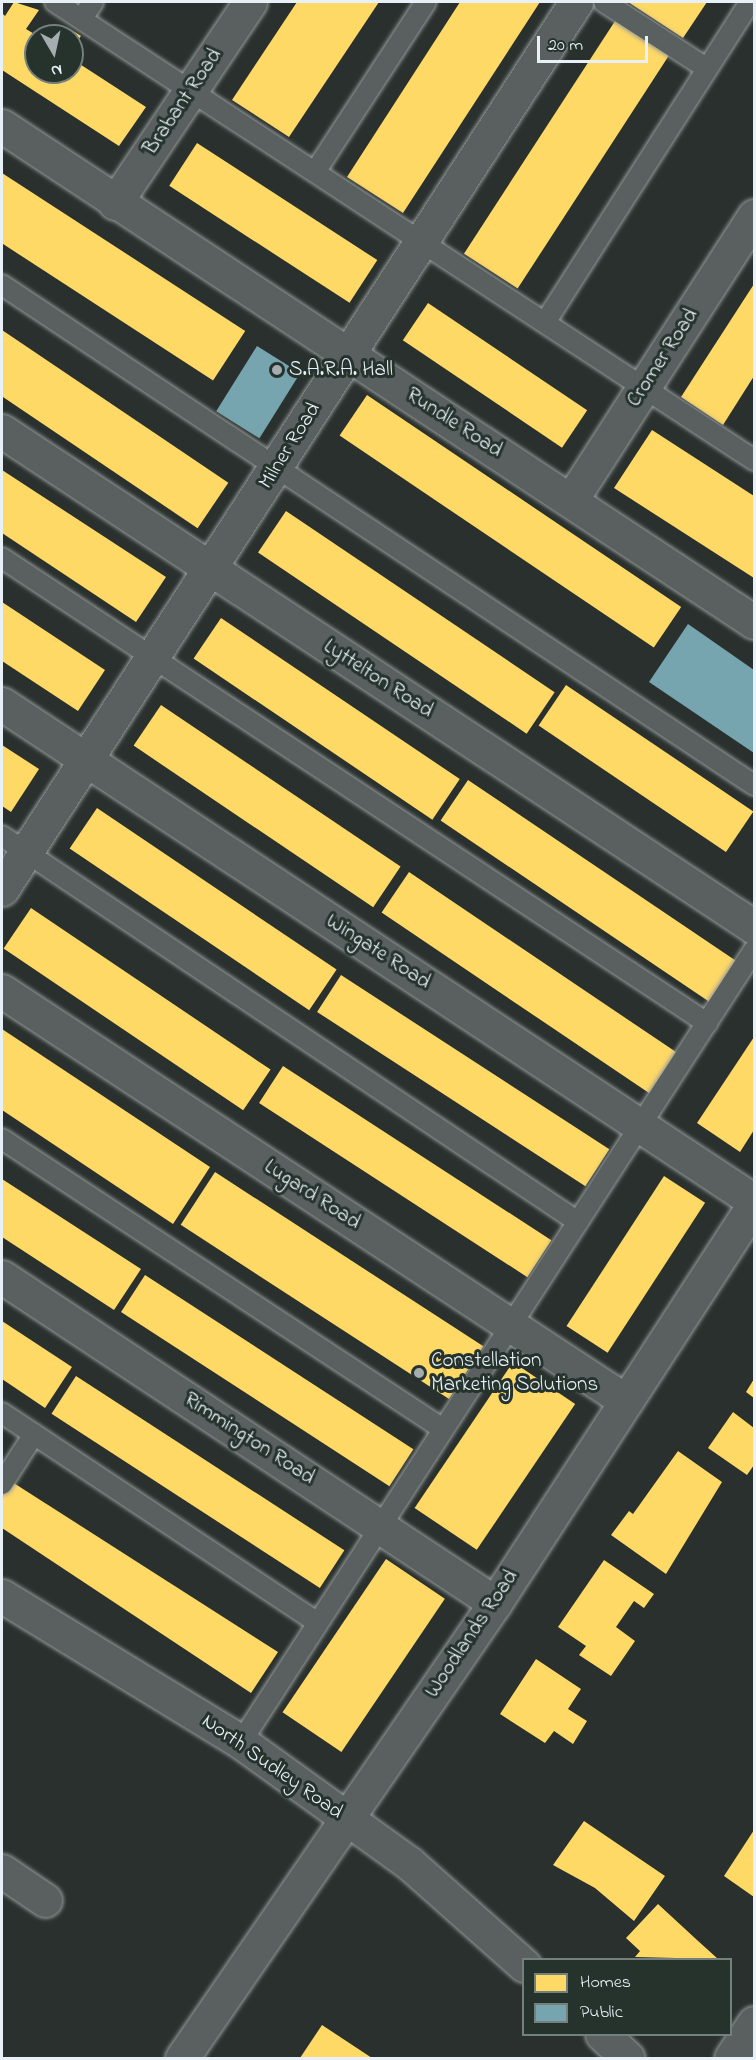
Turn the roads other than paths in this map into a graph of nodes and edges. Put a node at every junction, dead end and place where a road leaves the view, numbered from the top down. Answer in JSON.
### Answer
{"nodes":[{"id":1,"x":55,"y":2,"type":"edge"},
{"id":2,"x":93,"y":2,"type":"edge"},
{"id":3,"x":250,"y":2,"type":"edge"},
{"id":4,"x":426,"y":2,"type":"edge"},
{"id":5,"x":576,"y":2,"type":"edge"},
{"id":6,"x":604,"y":2,"type":"edge"},
{"id":7,"x":750,"y":2,"type":"edge"},
{"id":8,"x":82,"y":18,"type":"junction"},
{"id":9,"x":706,"y":68,"type":"junction"},
{"id":10,"x":193,"y":87,"type":"junction"},
{"id":11,"x":2,"y":126,"type":"edge"},
{"id":12,"x":317,"y":169,"type":"junction"},
{"id":13,"x":115,"y":203,"type":"junction"},
{"id":14,"x":754,"y":216,"type":"edge"},
{"id":15,"x":424,"y":240,"type":"junction"},
{"id":16,"x":2,"y":285,"type":"edge"},
{"id":17,"x":546,"y":321,"type":"junction"},
{"id":18,"x":348,"y":353,"type":"junction"},
{"id":19,"x":645,"y":386,"type":"junction"},
{"id":20,"x":2,"y":431,"type":"edge"},
{"id":21,"x":754,"y":458,"type":"edge"},
{"id":22,"x":276,"y":469,"type":"junction"},
{"id":23,"x":571,"y":500,"type":"junction"},
{"id":24,"x":2,"y":558,"type":"edge"},
{"id":25,"x":210,"y":569,"type":"junction"},
{"id":26,"x":754,"y":622,"type":"edge"},
{"id":27,"x":154,"y":656,"type":"junction"},
{"id":28,"x":2,"y":704,"type":"edge"},
{"id":29,"x":86,"y":760,"type":"junction"},
{"id":30,"x":754,"y":785,"type":"edge"},
{"id":31,"x":14,"y":844,"type":"edge"},
{"id":32,"x":2,"y":889,"type":"edge"},
{"id":33,"x":754,"y":927,"type":"edge"},
{"id":34,"x":754,"y":950,"type":"edge"},
{"id":35,"x":2,"y":991,"type":"edge"},
{"id":36,"x":707,"y":1023,"type":"junction"},
{"id":37,"x":641,"y":1125,"type":"junction"},
{"id":38,"x":2,"y":1139,"type":"edge"},
{"id":39,"x":754,"y":1202,"type":"edge"},
{"id":40,"x":578,"y":1222,"type":"junction"},
{"id":41,"x":2,"y":1277,"type":"edge"},
{"id":42,"x":508,"y":1324,"type":"junction"},
{"id":43,"x":623,"y":1399,"type":"junction"},
{"id":44,"x":2,"y":1413,"type":"edge"},
{"id":45,"x":443,"y":1429,"type":"junction"},
{"id":46,"x":34,"y":1434,"type":"junction"},
{"id":47,"x":2,"y":1484,"type":"edge"},
{"id":48,"x":381,"y":1526,"type":"junction"},
{"id":49,"x":2,"y":1596,"type":"edge"},
{"id":50,"x":495,"y":1603,"type":"junction"},
{"id":51,"x":318,"y":1623,"type":"junction"},
{"id":52,"x":241,"y":1742,"type":"junction"},
{"id":53,"x":346,"y":1818,"type":"junction"},
{"id":54,"x":2,"y":1871,"type":"edge"},
{"id":55,"x":45,"y":1900,"type":"dead end"},
{"id":56,"x":522,"y":1963,"type":"edge"},
{"id":57,"x":754,"y":2023,"type":"edge"},
{"id":58,"x":604,"y":2036,"type":"edge"},
{"id":59,"x":182,"y":2058,"type":"edge"},
{"id":60,"x":628,"y":2058,"type":"edge"},
{"id":61,"x":731,"y":2058,"type":"edge"}],
"edges":[{"from":1,"to":8,"type":"lane"},
{"from":2,"to":8,"type":"lane"},
{"from":3,"to":10,"type":"street","name":"Brabant Road"},
{"from":4,"to":12,"type":"lane"},
{"from":5,"to":15,"type":"street","name":"Milner Road"},
{"from":6,"to":9,"type":"lane"},
{"from":7,"to":9,"type":"lane"},
{"from":8,"to":10,"type":"lane"},
{"from":9,"to":17,"type":"lane"},
{"from":10,"to":12,"type":"lane"},
{"from":10,"to":13,"type":"street","name":"Brabant Road"},
{"from":11,"to":13,"type":"street","name":"Rundle Road"},
{"from":12,"to":15,"type":"lane"},
{"from":13,"to":18,"type":"street","name":"Rundle Road"},
{"from":14,"to":19,"type":"street","name":"Cromer Road"},
{"from":15,"to":17,"type":"lane"},
{"from":15,"to":18,"type":"street","name":"Milner Road"},
{"from":16,"to":22,"type":"lane"},
{"from":17,"to":19,"type":"lane"},
{"from":18,"to":22,"type":"street","name":"Milner Road"},
{"from":18,"to":23,"type":"street","name":"Rundle Road"},
{"from":19,"to":21,"type":"lane"},
{"from":19,"to":23,"type":"street","name":"Cromer Road"},
{"from":20,"to":25,"type":"street","name":"Lyttelton Road"},
{"from":22,"to":25,"type":"street","name":"Milner Road"},
{"from":22,"to":30,"type":"lane"},
{"from":23,"to":26,"type":"street","name":"Rundle Road"},
{"from":24,"to":27,"type":"lane"},
{"from":25,"to":27,"type":"street","name":"Milner Road"},
{"from":25,"to":33,"type":"street","name":"Lyttelton Road"},
{"from":27,"to":29,"type":"street","name":"Milner Road"},
{"from":27,"to":36,"type":"lane"},
{"from":28,"to":29,"type":"street","name":"Wingate Road"},
{"from":29,"to":31,"type":"street","name":"Milner Road"},
{"from":29,"to":37,"type":"street","name":"Wingate Road"},
{"from":31,"to":32,"type":"street","name":"Milner Road"},
{"from":31,"to":40,"type":"lane"},
{"from":34,"to":36,"type":"lane"},
{"from":35,"to":42,"type":"street","name":"Lugard Road"},
{"from":36,"to":37,"type":"lane"},
{"from":37,"to":39,"type":"street","name":"Wingate Road"},
{"from":37,"to":40,"type":"lane"},
{"from":38,"to":45,"type":"lane"},
{"from":39,"to":43,"type":"street","name":"Woodlands Road"},
{"from":40,"to":42,"type":"lane"},
{"from":41,"to":48,"type":"street","name":"Rimmington Road"},
{"from":42,"to":43,"type":"street","name":"Lugard Road"},
{"from":42,"to":45,"type":"lane"},
{"from":43,"to":50,"type":"street","name":"Woodlands Road"},
{"from":44,"to":46,"type":"lane"},
{"from":45,"to":48,"type":"lane"},
{"from":46,"to":47,"type":"lane"},
{"from":46,"to":51,"type":"lane"},
{"from":48,"to":50,"type":"street","name":"Rimmington Road"},
{"from":48,"to":51,"type":"lane"},
{"from":49,"to":52,"type":"street","name":"North Sudley Road"},
{"from":50,"to":53,"type":"street","name":"Woodlands Road"},
{"from":51,"to":52,"type":"lane"},
{"from":52,"to":53,"type":"street","name":"North Sudley Road"},
{"from":53,"to":56,"type":"street","name":"North Sudley Road"},
{"from":53,"to":59,"type":"street","name":"Woodlands Road"},
{"from":54,"to":55,"type":"street"},
{"from":57,"to":61,"type":"street"},
{"from":58,"to":60,"type":"street"}]}
